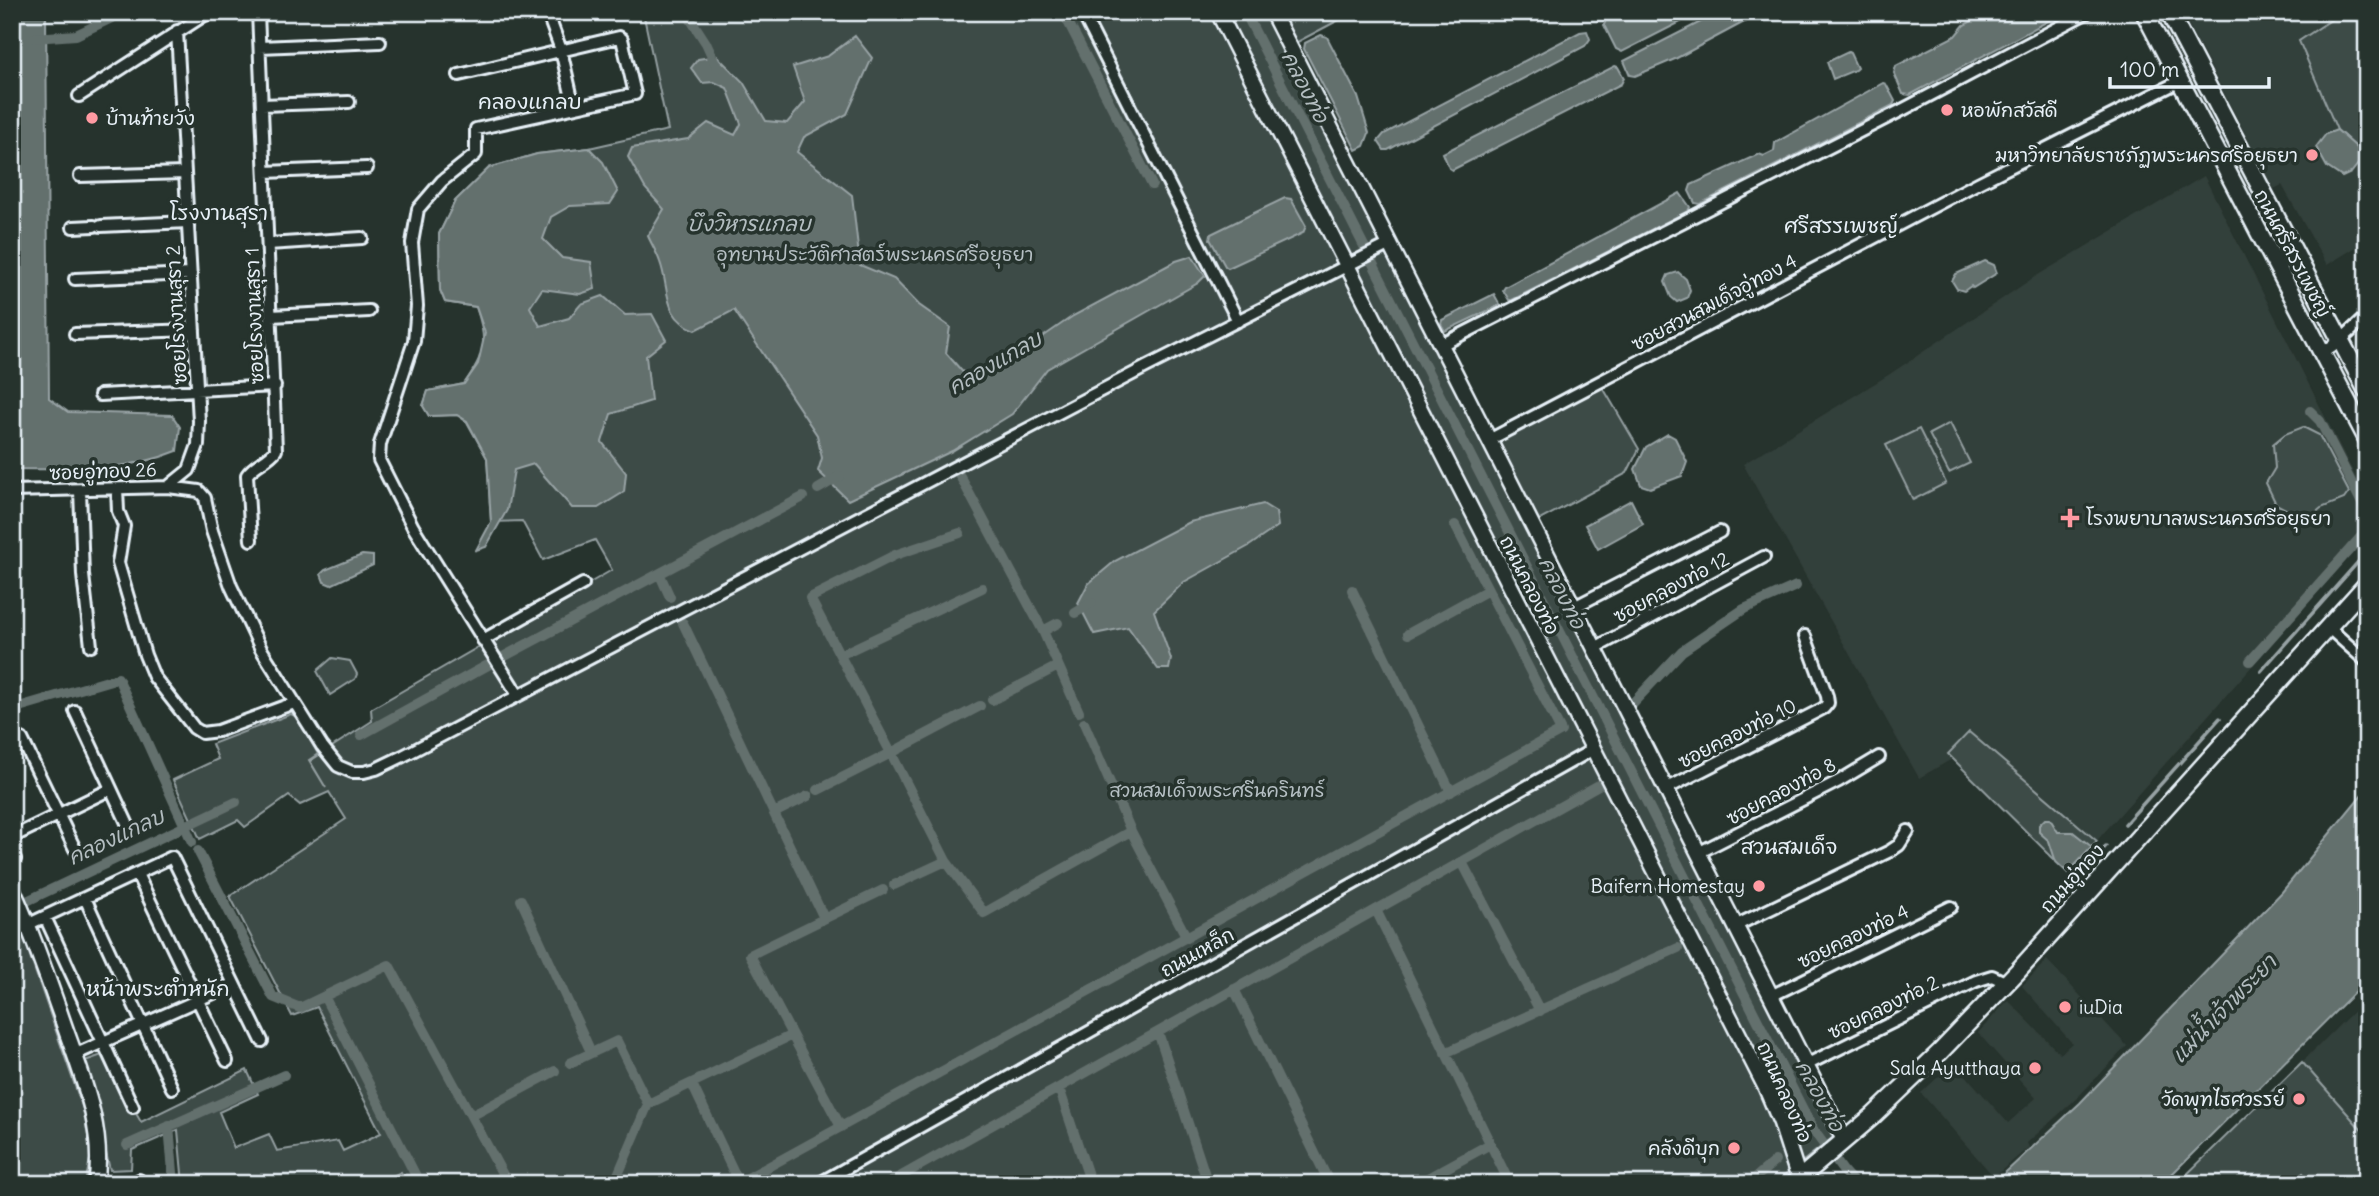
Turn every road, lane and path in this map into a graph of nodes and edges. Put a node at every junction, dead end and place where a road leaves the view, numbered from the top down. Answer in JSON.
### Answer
{"nodes":[{"id":1,"x":209,"y":12,"type":"edge"},
{"id":2,"x":258,"y":12,"type":"edge"},
{"id":3,"x":547,"y":12,"type":"edge"},
{"id":4,"x":1082,"y":12,"type":"edge"},
{"id":5,"x":1218,"y":12,"type":"edge"},
{"id":6,"x":1272,"y":12,"type":"edge"},
{"id":7,"x":2088,"y":12,"type":"edge"},
{"id":8,"x":2144,"y":12,"type":"edge"},
{"id":9,"x":2169,"y":12,"type":"edge"},
{"id":10,"x":177,"y":32,"type":"junction"},
{"id":11,"x":380,"y":42,"type":"dead end"},
{"id":12,"x":260,"y":47,"type":"junction"},
{"id":13,"x":561,"y":50,"type":"junction"},
{"id":14,"x":459,"y":75,"type":"dead end"},
{"id":15,"x":2180,"y":81,"type":"junction"},
{"id":16,"x":79,"y":96,"type":"dead end"},
{"id":17,"x":349,"y":102,"type":"dead end"},
{"id":18,"x":262,"y":105,"type":"junction"},
{"id":19,"x":574,"y":107,"type":"junction"},
{"id":20,"x":366,"y":168,"type":"dead end"},
{"id":21,"x":265,"y":172,"type":"junction"},
{"id":22,"x":186,"y":173,"type":"junction"},
{"id":23,"x":80,"y":176,"type":"dead end"},
{"id":24,"x":188,"y":222,"type":"junction"},
{"id":25,"x":73,"y":227,"type":"dead end"},
{"id":26,"x":362,"y":238,"type":"dead end"},
{"id":27,"x":268,"y":244,"type":"junction"},
{"id":28,"x":1385,"y":247,"type":"junction"},
{"id":29,"x":1351,"y":264,"type":"junction"},
{"id":30,"x":191,"y":274,"type":"junction"},
{"id":31,"x":75,"y":279,"type":"dead end"},
{"id":32,"x":369,"y":311,"type":"dead end"},
{"id":33,"x":271,"y":316,"type":"junction"},
{"id":34,"x":2367,"y":316,"type":"edge"},
{"id":35,"x":1238,"y":321,"type":"junction"},
{"id":36,"x":194,"y":330,"type":"junction"},
{"id":37,"x":75,"y":334,"type":"dead end"},
{"id":38,"x":2340,"y":340,"type":"junction"},
{"id":39,"x":1441,"y":345,"type":"junction"},
{"id":40,"x":2322,"y":353,"type":"junction"},
{"id":41,"x":275,"y":386,"type":"junction"},
{"id":42,"x":197,"y":390,"type":"junction"},
{"id":43,"x":2367,"y":391,"type":"edge"},
{"id":44,"x":100,"y":395,"type":"dead end"},
{"id":45,"x":2367,"y":439,"type":"edge"},
{"id":46,"x":1489,"y":440,"type":"junction"},
{"id":47,"x":189,"y":470,"type":"joint"},
{"id":48,"x":168,"y":487,"type":"junction"},
{"id":49,"x":117,"y":489,"type":"junction"},
{"id":50,"x":80,"y":490,"type":"junction"},
{"id":51,"x":12,"y":491,"type":"edge"},
{"id":52,"x":1720,"y":532,"type":"dead end"},
{"id":53,"x":251,"y":540,"type":"dead end"},
{"id":54,"x":1763,"y":557,"type":"dead end"},
{"id":55,"x":583,"y":584,"type":"dead end"},
{"id":56,"x":2367,"y":584,"type":"edge"},
{"id":57,"x":1574,"y":607,"type":"junction"},
{"id":58,"x":2329,"y":628,"type":"junction"},
{"id":59,"x":1805,"y":636,"type":"dead end"},
{"id":60,"x":484,"y":640,"type":"junction"},
{"id":61,"x":91,"y":646,"type":"dead end"},
{"id":62,"x":1595,"y":648,"type":"junction"},
{"id":63,"x":2367,"y":662,"type":"edge"},
{"id":64,"x":518,"y":695,"type":"junction"},
{"id":65,"x":294,"y":703,"type":"junction"},
{"id":66,"x":75,"y":712,"type":"dead end"},
{"id":67,"x":22,"y":739,"type":"dead end"},
{"id":68,"x":1592,"y":750,"type":"junction"},
{"id":69,"x":1879,"y":757,"type":"dead end"},
{"id":70,"x":111,"y":789,"type":"junction"},
{"id":71,"x":1666,"y":789,"type":"junction"},
{"id":72,"x":58,"y":815,"type":"junction"},
{"id":73,"x":128,"y":825,"type":"dead end"},
{"id":74,"x":1908,"y":831,"type":"dead end"},
{"id":75,"x":12,"y":837,"type":"edge"},
{"id":76,"x":75,"y":849,"type":"dead end"},
{"id":77,"x":1698,"y":853,"type":"junction"},
{"id":78,"x":137,"y":874,"type":"junction"},
{"id":79,"x":12,"y":888,"type":"edge"},
{"id":80,"x":85,"y":898,"type":"junction"},
{"id":81,"x":1951,"y":907,"type":"dead end"},
{"id":82,"x":45,"y":916,"type":"junction"},
{"id":83,"x":27,"y":921,"type":"junction"},
{"id":84,"x":1735,"y":926,"type":"junction"},
{"id":85,"x":12,"y":932,"type":"edge"},
{"id":86,"x":2007,"y":982,"type":"junction"},
{"id":87,"x":234,"y":984,"type":"junction"},
{"id":88,"x":1771,"y":996,"type":"junction"},
{"id":89,"x":198,"y":1000,"type":"junction"},
{"id":90,"x":142,"y":1024,"type":"junction"},
{"id":91,"x":262,"y":1041,"type":"dead end"},
{"id":92,"x":103,"y":1042,"type":"junction"},
{"id":93,"x":74,"y":1055,"type":"junction"},
{"id":94,"x":227,"y":1061,"type":"dead end"},
{"id":95,"x":1806,"y":1065,"type":"junction"},
{"id":96,"x":172,"y":1088,"type":"dead end"},
{"id":97,"x":133,"y":1107,"type":"dead end"},
{"id":98,"x":1841,"y":1143,"type":"junction"},
{"id":99,"x":1796,"y":1181,"type":"edge"},
{"id":100,"x":96,"y":1184,"type":"edge"},
{"id":101,"x":818,"y":1184,"type":"edge"}],
"edges":[{"from":1,"to":10,"type":"street"},
{"from":2,"to":12,"type":"street","name":"ซอยโรงงานสุรา 1"},
{"from":3,"to":13,"type":"street"},
{"from":4,"to":35,"type":"street"},
{"from":5,"to":29,"type":"street","name":"ถนนคลองท่อ"},
{"from":6,"to":28,"type":"street","name":"ถนนคลองท่อ"},
{"from":7,"to":39,"type":"street"},
{"from":8,"to":15,"type":"main road","name":"ถนนศรีสรรเพชญ์"},
{"from":9,"to":38,"type":"main road","name":"ถนนศรีสรรเพชญ์"},
{"from":10,"to":16,"type":"street"},
{"from":10,"to":22,"type":"street","name":"ซอยโรงงานสุรา 2"},
{"from":11,"to":12,"type":"street"},
{"from":12,"to":18,"type":"street","name":"ซอยโรงงานสุรา 1"},
{"from":13,"to":14,"type":"street"},
{"from":13,"to":19,"type":"street"},
{"from":13,"to":19,"type":"street"},
{"from":15,"to":40,"type":"main road","name":"ถนนศรีสรรเพชญ์"},
{"from":15,"to":46,"type":"street","name":"ซอยสวนสมเด็จอู่ทอง 4"},
{"from":17,"to":18,"type":"street"},
{"from":18,"to":21,"type":"street","name":"ซอยโรงงานสุรา 1"},
{"from":19,"to":60,"type":"street"},
{"from":20,"to":21,"type":"street"},
{"from":21,"to":27,"type":"street","name":"ซอยโรงงานสุรา 1"},
{"from":22,"to":23,"type":"street"},
{"from":22,"to":24,"type":"street","name":"ซอยโรงงานสุรา 2"},
{"from":24,"to":25,"type":"street"},
{"from":24,"to":30,"type":"street","name":"ซอยโรงงานสุรา 2"},
{"from":26,"to":27,"type":"street"},
{"from":27,"to":33,"type":"street","name":"ซอยโรงงานสุรา 1"},
{"from":28,"to":29,"type":"street"},
{"from":28,"to":39,"type":"street","name":"ถนนคลองท่อ"},
{"from":29,"to":35,"type":"street"},
{"from":29,"to":68,"type":"street","name":"ถนนคลองท่อ"},
{"from":30,"to":31,"type":"street"},
{"from":30,"to":36,"type":"street","name":"ซอยโรงงานสุรา 2"},
{"from":32,"to":33,"type":"street"},
{"from":33,"to":41,"type":"street","name":"ซอยโรงงานสุรา 1"},
{"from":34,"to":38,"type":"street"},
{"from":35,"to":64,"type":"street"},
{"from":36,"to":37,"type":"street"},
{"from":36,"to":42,"type":"street","name":"ซอยโรงงานสุรา 2"},
{"from":38,"to":40,"type":"street"},
{"from":38,"to":43,"type":"main road","name":"ถนนศรีสรรเพชญ์"},
{"from":39,"to":46,"type":"street","name":"ถนนคลองท่อ"},
{"from":40,"to":45,"type":"main road","name":"ถนนศรีสรรเพชญ์"},
{"from":41,"to":42,"type":"street"},
{"from":41,"to":53,"type":"street","name":"ซอยโรงงานสุรา 1"},
{"from":42,"to":44,"type":"street"},
{"from":42,"to":47,"type":"street","name":"ซอยโรงงานสุรา 2"},
{"from":46,"to":57,"type":"street","name":"ถนนคลองท่อ"},
{"from":47,"to":48,"type":"street","name":"ซอยอู่ทอง 26"},
{"from":48,"to":49,"type":"street","name":"ซอยอู่ทอง 26"},
{"from":48,"to":65,"type":"street"},
{"from":49,"to":50,"type":"street","name":"ซอยอู่ทอง 26"},
{"from":49,"to":65,"type":"street"},
{"from":50,"to":51,"type":"street","name":"ซอยอู่ทอง 26"},
{"from":50,"to":61,"type":"street"},
{"from":52,"to":57,"type":"street"},
{"from":54,"to":62,"type":"street","name":"ซอยคลองท่อ 12"},
{"from":55,"to":60,"type":"street"},
{"from":56,"to":58,"type":"main road","name":"ถนนอู่ทอง"},
{"from":57,"to":62,"type":"street","name":"ถนนคลองท่อ"},
{"from":58,"to":63,"type":"street"},
{"from":58,"to":86,"type":"main road","name":"ถนนอู่ทอง"},
{"from":59,"to":71,"type":"street","name":"ซอยคลองท่อ 10"},
{"from":60,"to":64,"type":"street"},
{"from":62,"to":71,"type":"street","name":"ถนนคลองท่อ"},
{"from":64,"to":65,"type":"street"},
{"from":66,"to":70,"type":"street"},
{"from":67,"to":72,"type":"street"},
{"from":68,"to":99,"type":"street","name":"ถนนคลองท่อ"},
{"from":68,"to":101,"type":"street","name":"ถนนเหล็ก"},
{"from":69,"to":77,"type":"street","name":"ซอยคลองท่อ 8"},
{"from":70,"to":72,"type":"street"},
{"from":70,"to":73,"type":"street"},
{"from":71,"to":77,"type":"street","name":"ถนนคลองท่อ"},
{"from":72,"to":75,"type":"street"},
{"from":72,"to":76,"type":"street"},
{"from":74,"to":84,"type":"street"},
{"from":77,"to":84,"type":"street","name":"ถนนคลองท่อ"},
{"from":78,"to":80,"type":"street"},
{"from":78,"to":87,"type":"street"},
{"from":78,"to":89,"type":"street"},
{"from":79,"to":83,"type":"street"},
{"from":80,"to":82,"type":"street"},
{"from":80,"to":90,"type":"street"},
{"from":81,"to":88,"type":"street","name":"ซอยคลองท่อ 4"},
{"from":82,"to":83,"type":"street"},
{"from":82,"to":92,"type":"street"},
{"from":83,"to":85,"type":"street"},
{"from":83,"to":93,"type":"street"},
{"from":84,"to":88,"type":"street","name":"ถนนคลองท่อ"},
{"from":86,"to":95,"type":"street","name":"ซอยคลองท่อ 2"},
{"from":86,"to":98,"type":"main road","name":"ถนนอู่ทอง"},
{"from":87,"to":89,"type":"street"},
{"from":87,"to":91,"type":"street"},
{"from":88,"to":95,"type":"street","name":"ถนนคลองท่อ"},
{"from":89,"to":90,"type":"street"},
{"from":89,"to":94,"type":"street"},
{"from":90,"to":92,"type":"street"},
{"from":90,"to":96,"type":"street"},
{"from":92,"to":93,"type":"street"},
{"from":92,"to":97,"type":"street"},
{"from":93,"to":100,"type":"street"},
{"from":95,"to":98,"type":"street","name":"ถนนคลองท่อ"},
{"from":98,"to":99,"type":"main road","name":"ถนนอู่ทอง"}]}
